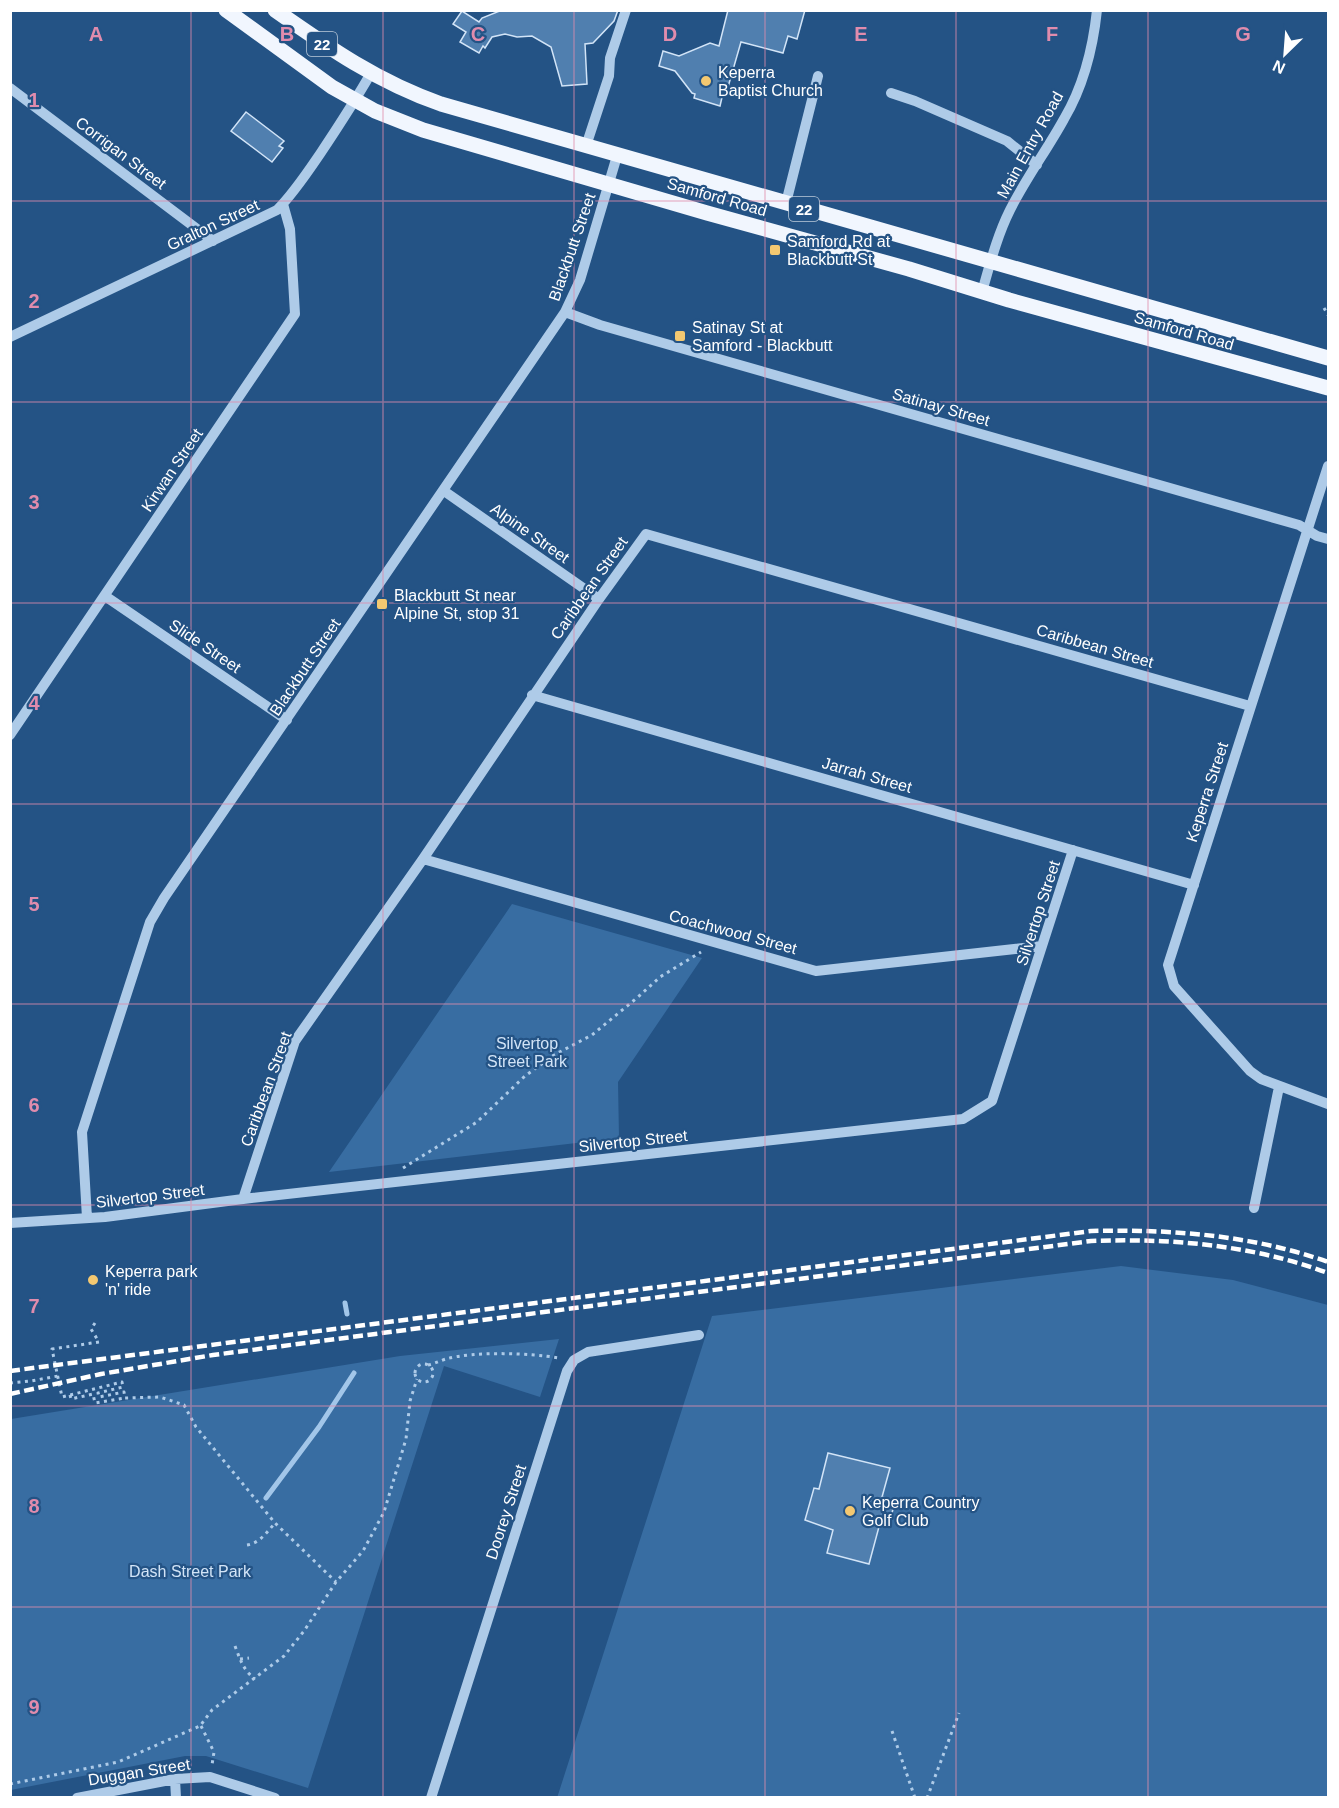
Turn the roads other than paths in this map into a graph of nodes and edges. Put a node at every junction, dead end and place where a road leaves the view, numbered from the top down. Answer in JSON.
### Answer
{"nodes":[{"id":1,"x":226,"y":10,"type":"edge"},
{"id":2,"x":275,"y":10,"type":"edge"},
{"id":3,"x":626,"y":10,"type":"edge"},
{"id":4,"x":1097,"y":10,"type":"edge"},
{"id":5,"x":371,"y":73,"type":"junction"},
{"id":6,"x":818,"y":76,"type":"dead end"},
{"id":7,"x":10,"y":88,"type":"edge"},
{"id":8,"x":891,"y":93,"type":"dead end"},
{"id":9,"x":356,"y":101,"type":"junction"},
{"id":10,"x":586,"y":146,"type":"junction"},
{"id":11,"x":617,"y":156,"type":"junction"},
{"id":12,"x":1037,"y":165,"type":"junction"},
{"id":13,"x":609,"y":184,"type":"junction"},
{"id":14,"x":786,"y":203,"type":"junction"},
{"id":15,"x":283,"y":204,"type":"junction"},
{"id":16,"x":213,"y":241,"type":"junction"},
{"id":17,"x":991,"y":262,"type":"junction"},
{"id":18,"x":982,"y":292,"type":"junction"},
{"id":19,"x":565,"y":312,"type":"junction"},
{"id":20,"x":10,"y":337,"type":"edge"},
{"id":21,"x":1329,"y":358,"type":"edge"},
{"id":22,"x":1329,"y":388,"type":"edge"},
{"id":23,"x":1329,"y":466,"type":"edge"},
{"id":24,"x":444,"y":492,"type":"junction"},
{"id":25,"x":1308,"y":531,"type":"junction"},
{"id":26,"x":1329,"y":539,"type":"edge"},
{"id":27,"x":105,"y":596,"type":"junction"},
{"id":28,"x":599,"y":599,"type":"junction"},
{"id":29,"x":532,"y":695,"type":"junction"},
{"id":30,"x":1250,"y":706,"type":"junction"},
{"id":31,"x":287,"y":720,"type":"junction"},
{"id":32,"x":10,"y":735,"type":"edge"},
{"id":33,"x":1074,"y":850,"type":"junction"},
{"id":34,"x":423,"y":860,"type":"junction"},
{"id":35,"x":1194,"y":885,"type":"junction"},
{"id":36,"x":1042,"y":946,"type":"junction"},
{"id":37,"x":1280,"y":1087,"type":"junction"},
{"id":38,"x":1329,"y":1104,"type":"edge"},
{"id":39,"x":243,"y":1199,"type":"junction"},
{"id":40,"x":1254,"y":1208,"type":"dead end"},
{"id":41,"x":87,"y":1218,"type":"junction"},
{"id":42,"x":10,"y":1223,"type":"edge"},
{"id":43,"x":699,"y":1335,"type":"dead end"},
{"id":44,"x":175,"y":1779,"type":"junction"},
{"id":45,"x":76,"y":1797,"type":"edge"},
{"id":46,"x":176,"y":1797,"type":"edge"},
{"id":47,"x":275,"y":1797,"type":"edge"},
{"id":48,"x":431,"y":1797,"type":"edge"}],
"edges":[{"from":1,"to":9,"type":"main road","name":"Samford Road","number":"22"},
{"from":2,"to":5,"type":"main road","name":"Samford Road","number":"22"},
{"from":3,"to":10,"type":"street"},
{"from":4,"to":12,"type":"street","name":"Main Entry Road"},
{"from":5,"to":9,"type":"street","name":"Gralton Street"},
{"from":5,"to":10,"type":"main road","name":"Samford Road","number":"22"},
{"from":6,"to":14,"type":"street"},
{"from":7,"to":16,"type":"street","name":"Corrigan Street"},
{"from":8,"to":12,"type":"street"},
{"from":9,"to":13,"type":"main road","name":"Samford Road","number":"22"},
{"from":9,"to":15,"type":"street","name":"Gralton Street"},
{"from":10,"to":11,"type":"main road","name":"Samford Road","number":"22"},
{"from":11,"to":13,"type":"street","name":"Blackbutt Street"},
{"from":11,"to":14,"type":"main road","name":"Samford Road","number":"22"},
{"from":12,"to":17,"type":"street","name":"Main Entry Road"},
{"from":13,"to":18,"type":"main road","name":"Samford Road","number":"22"},
{"from":13,"to":19,"type":"street","name":"Blackbutt Street"},
{"from":14,"to":17,"type":"main road","name":"Samford Road","number":"22"},
{"from":15,"to":16,"type":"street","name":"Gralton Street"},
{"from":15,"to":27,"type":"street","name":"Kirwan Street"},
{"from":16,"to":20,"type":"street","name":"Gralton Street"},
{"from":17,"to":18,"type":"street","name":"Main Entry Road"},
{"from":17,"to":21,"type":"main road","name":"Samford Road","number":"22"},
{"from":18,"to":22,"type":"main road","name":"Samford Road","number":"22"},
{"from":19,"to":24,"type":"street","name":"Blackbutt Street"},
{"from":19,"to":25,"type":"street","name":"Satinay Street"},
{"from":23,"to":25,"type":"street","name":"Keperra Street"},
{"from":24,"to":28,"type":"street","name":"Alpine Street"},
{"from":24,"to":31,"type":"street","name":"Blackbutt Street"},
{"from":25,"to":26,"type":"street","name":"Satinay Street"},
{"from":25,"to":30,"type":"street","name":"Keperra Street"},
{"from":27,"to":31,"type":"street","name":"Slide Street"},
{"from":27,"to":32,"type":"street","name":"Kirwan Street"},
{"from":28,"to":29,"type":"street","name":"Caribbean Street"},
{"from":28,"to":30,"type":"street","name":"Caribbean Street"},
{"from":29,"to":33,"type":"street","name":"Jarrah Street"},
{"from":29,"to":34,"type":"street","name":"Caribbean Street"},
{"from":30,"to":35,"type":"street","name":"Keperra Street"},
{"from":31,"to":41,"type":"street","name":"Blackbutt Street"},
{"from":33,"to":35,"type":"street","name":"Jarrah Street"},
{"from":33,"to":36,"type":"street","name":"Silvertop Street"},
{"from":34,"to":36,"type":"street","name":"Coachwood Street"},
{"from":34,"to":39,"type":"street","name":"Caribbean Street"},
{"from":35,"to":37,"type":"street","name":"Keperra Street"},
{"from":36,"to":39,"type":"street","name":"Silvertop Street"},
{"from":37,"to":38,"type":"street","name":"Keperra Street"},
{"from":37,"to":40,"type":"street"},
{"from":39,"to":41,"type":"street","name":"Silvertop Street"},
{"from":41,"to":42,"type":"street","name":"Silvertop Street"},
{"from":43,"to":48,"type":"street","name":"Doorey Street"},
{"from":44,"to":45,"type":"street","name":"Duggan Street"},
{"from":44,"to":46,"type":"street"},
{"from":44,"to":47,"type":"street","name":"Duggan Street"}]}
